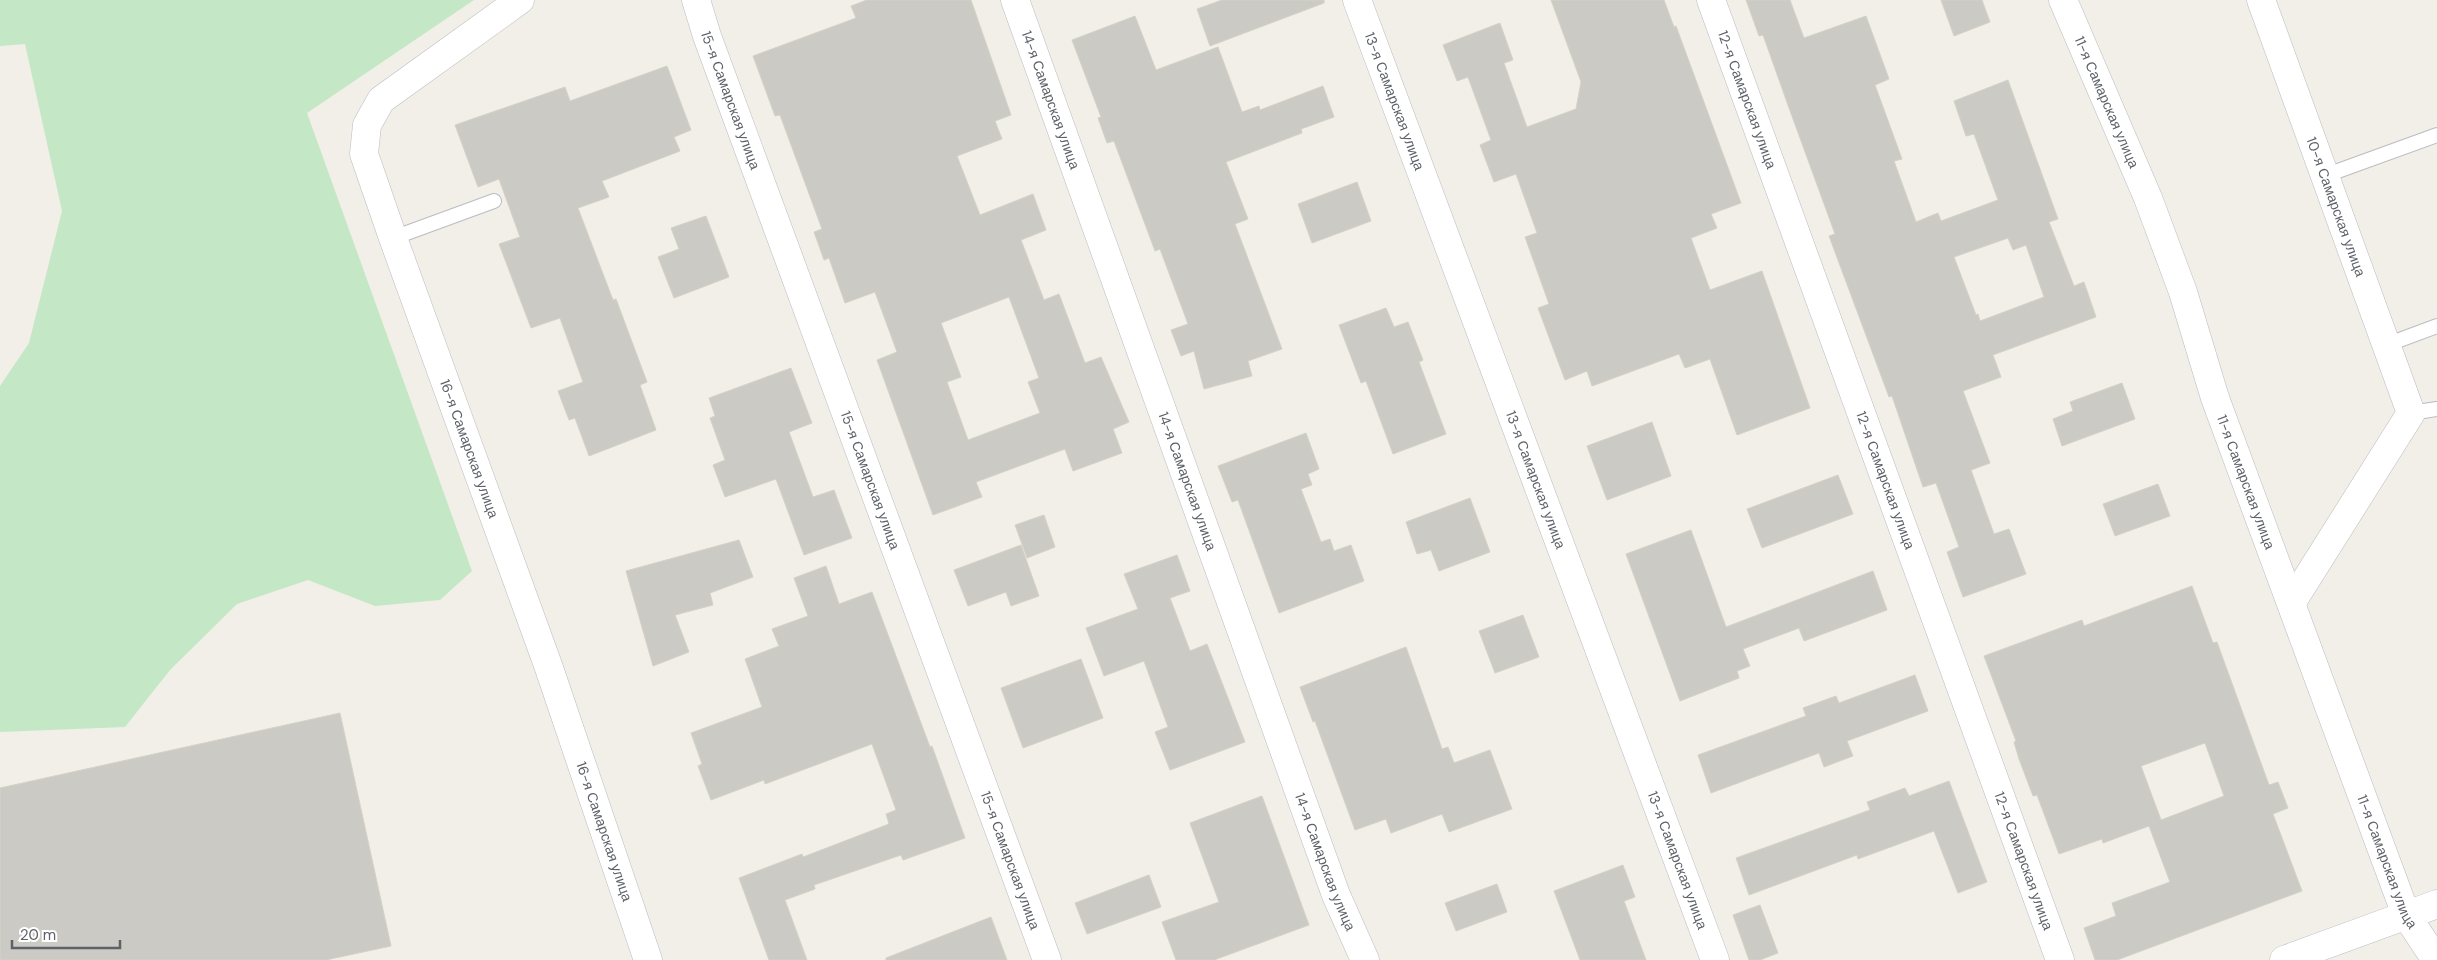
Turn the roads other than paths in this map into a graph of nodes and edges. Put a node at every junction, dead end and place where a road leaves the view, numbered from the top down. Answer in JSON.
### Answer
{"nodes":[{"id":1,"x":520,"y":0,"type":"edge"},
{"id":2,"x":696,"y":0,"type":"edge"},
{"id":3,"x":1015,"y":0,"type":"edge"},
{"id":4,"x":1357,"y":0,"type":"edge"},
{"id":5,"x":1711,"y":0,"type":"edge"},
{"id":6,"x":2063,"y":0,"type":"edge"},
{"id":7,"x":2261,"y":0,"type":"edge"},
{"id":8,"x":2437,"y":135,"type":"edge"},
{"id":9,"x":2324,"y":176,"type":"junction"},
{"id":10,"x":494,"y":201,"type":"dead end"},
{"id":11,"x":393,"y":238,"type":"junction"},
{"id":12,"x":2437,"y":326,"type":"edge"},
{"id":13,"x":2386,"y":345,"type":"junction"},
{"id":14,"x":2437,"y":409,"type":"edge"},
{"id":15,"x":2411,"y":414,"type":"junction"},
{"id":16,"x":2292,"y":602,"type":"junction"},
{"id":17,"x":2437,"y":904,"type":"edge"},
{"id":18,"x":2406,"y":915,"type":"junction"},
{"id":19,"x":648,"y":960,"type":"edge"},
{"id":20,"x":1047,"y":960,"type":"edge"},
{"id":21,"x":1365,"y":960,"type":"edge"},
{"id":22,"x":1715,"y":960,"type":"edge"},
{"id":23,"x":2060,"y":960,"type":"edge"},
{"id":24,"x":2284,"y":960,"type":"edge"},
{"id":25,"x":2436,"y":960,"type":"edge"}],
"edges":[{"from":1,"to":11,"type":"street","name":"16-я Самарская улица"},
{"from":2,"to":20,"type":"street","name":"15-я Самарская улица"},
{"from":3,"to":21,"type":"street","name":"14-я Самарская улица"},
{"from":4,"to":22,"type":"street","name":"13-я Самарская улица"},
{"from":5,"to":23,"type":"street","name":"12-я Самарская улица"},
{"from":6,"to":16,"type":"street","name":"11-я Самарская улица"},
{"from":7,"to":9,"type":"street","name":"10-я Самарская улица"},
{"from":8,"to":9,"type":"lane"},
{"from":9,"to":13,"type":"street","name":"10-я Самарская улица"},
{"from":10,"to":11,"type":"lane"},
{"from":11,"to":19,"type":"street","name":"16-я Самарская улица"},
{"from":12,"to":13,"type":"lane"},
{"from":13,"to":15,"type":"street","name":"10-я Самарская улица"},
{"from":14,"to":15,"type":"lane"},
{"from":15,"to":16,"type":"street"},
{"from":16,"to":18,"type":"street","name":"11-я Самарская улица"},
{"from":17,"to":18,"type":"street"},
{"from":18,"to":24,"type":"street"},
{"from":18,"to":25,"type":"street","name":"11-я Самарская улица"}]}
